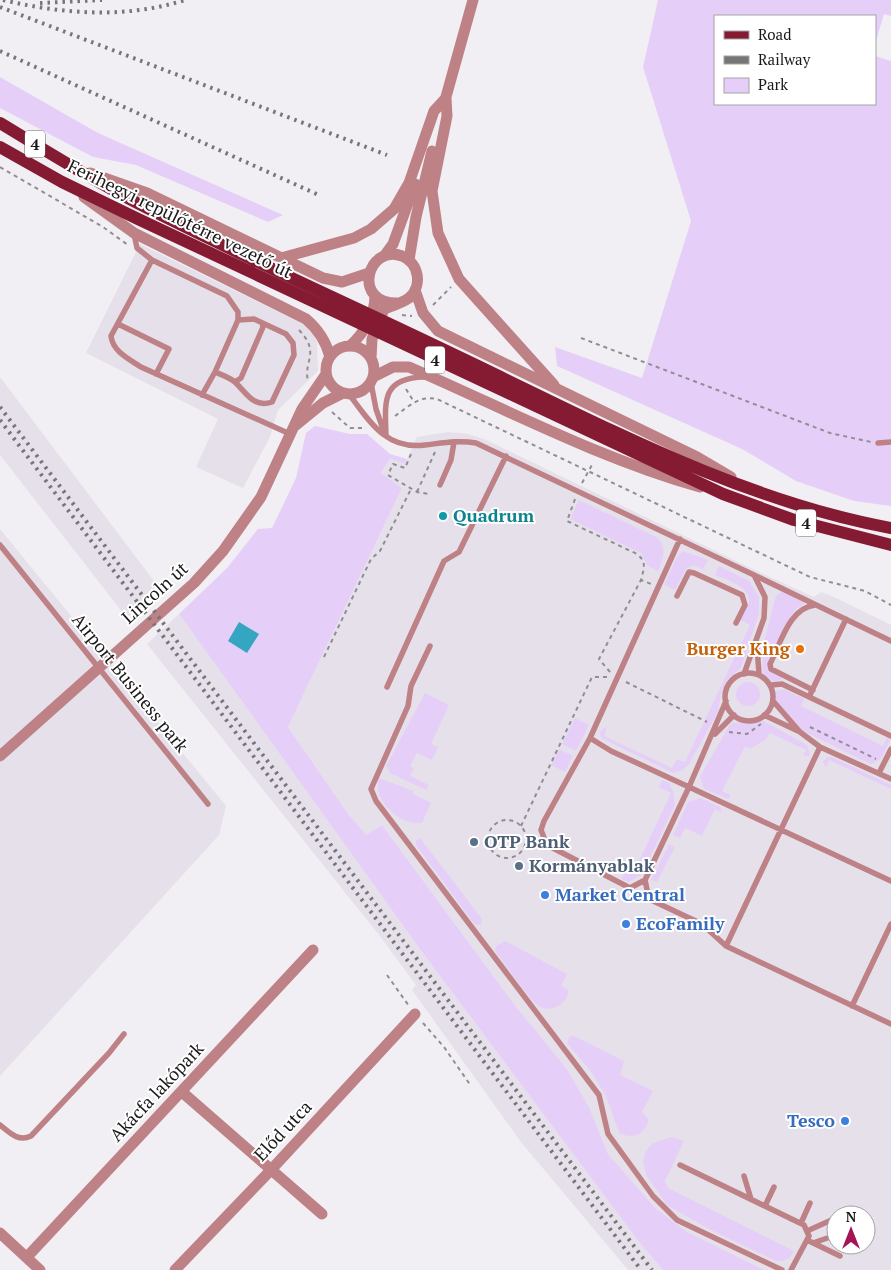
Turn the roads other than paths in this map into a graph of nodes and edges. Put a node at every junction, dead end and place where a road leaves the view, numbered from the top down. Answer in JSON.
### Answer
{"nodes":[{"id":1,"x":473,"y":0,"type":"edge"},
{"id":2,"x":446,"y":98,"type":"junction"},
{"id":3,"x":0,"y":123,"type":"edge"},
{"id":4,"x":0,"y":146,"type":"edge"},
{"id":5,"x":70,"y":165,"type":"junction"},
{"id":6,"x":62,"y":182,"type":"junction"},
{"id":7,"x":134,"y":233,"type":"junction"},
{"id":8,"x":385,"y":256,"type":"junction"},
{"id":9,"x":281,"y":258,"type":"junction"},
{"id":10,"x":152,"y":260,"type":"junction"},
{"id":11,"x":409,"y":260,"type":"junction"},
{"id":12,"x":369,"y":273,"type":"junction"},
{"id":13,"x":415,"y":290,"type":"junction"},
{"id":14,"x":375,"y":296,"type":"junction"},
{"id":15,"x":397,"y":303,"type":"junction"},
{"id":16,"x":238,"y":320,"type":"junction"},
{"id":17,"x":262,"y":323,"type":"junction"},
{"id":18,"x":118,"y":324,"type":"junction"},
{"id":19,"x":350,"y":346,"type":"junction"},
{"id":20,"x":330,"y":357,"type":"junction"},
{"id":21,"x":371,"y":358,"type":"junction"},
{"id":22,"x":215,"y":372,"type":"junction"},
{"id":23,"x":156,"y":374,"type":"junction"},
{"id":24,"x":326,"y":374,"type":"junction"},
{"id":25,"x":428,"y":377,"type":"junction"},
{"id":26,"x":372,"y":380,"type":"junction"},
{"id":27,"x":235,"y":382,"type":"junction"},
{"id":28,"x":559,"y":390,"type":"junction"},
{"id":29,"x":346,"y":394,"type":"junction"},
{"id":30,"x":202,"y":395,"type":"junction"},
{"id":31,"x":579,"y":421,"type":"junction"},
{"id":32,"x":293,"y":430,"type":"junction"},
{"id":33,"x":386,"y":436,"type":"junction"},
{"id":34,"x":454,"y":442,"type":"junction"},
{"id":35,"x":878,"y":442,"type":"road end"},
{"id":36,"x":891,"y":442,"type":"edge"},
{"id":37,"x":506,"y":456,"type":"junction"},
{"id":38,"x":440,"y":485,"type":"dead end"},
{"id":39,"x":749,"y":487,"type":"junction"},
{"id":40,"x":723,"y":494,"type":"junction"},
{"id":41,"x":891,"y":528,"type":"edge"},
{"id":42,"x":680,"y":539,"type":"junction"},
{"id":43,"x":0,"y":545,"type":"edge"},
{"id":44,"x":891,"y":545,"type":"edge"},
{"id":45,"x":754,"y":576,"type":"junction"},
{"id":46,"x":677,"y":596,"type":"dead end"},
{"id":47,"x":818,"y":605,"type":"junction"},
{"id":48,"x":846,"y":619,"type":"junction"},
{"id":49,"x":736,"y":623,"type":"dead end"},
{"id":50,"x":891,"y":641,"type":"edge"},
{"id":51,"x":757,"y":644,"type":"junction"},
{"id":52,"x":430,"y":646,"type":"dead end"},
{"id":53,"x":97,"y":669,"type":"junction"},
{"id":54,"x":744,"y":674,"type":"junction"},
{"id":55,"x":759,"y":674,"type":"junction"},
{"id":56,"x":770,"y":685,"type":"junction"},
{"id":57,"x":387,"y":687,"type":"dead end"},
{"id":58,"x":813,"y":690,"type":"junction"},
{"id":59,"x":809,"y":697,"type":"junction"},
{"id":60,"x":726,"y":701,"type":"junction"},
{"id":61,"x":773,"y":701,"type":"junction"},
{"id":62,"x":734,"y":715,"type":"junction"},
{"id":63,"x":766,"y":716,"type":"junction"},
{"id":64,"x":718,"y":728,"type":"junction"},
{"id":65,"x":800,"y":732,"type":"junction"},
{"id":66,"x":891,"y":736,"type":"edge"},
{"id":67,"x":590,"y":738,"type":"junction"},
{"id":68,"x":820,"y":747,"type":"junction"},
{"id":69,"x":891,"y":749,"type":"edge"},
{"id":70,"x":0,"y":756,"type":"edge"},
{"id":71,"x":879,"y":773,"type":"junction"},
{"id":72,"x":891,"y":779,"type":"edge"},
{"id":73,"x":689,"y":787,"type":"junction"},
{"id":74,"x":208,"y":804,"type":"dead end"},
{"id":75,"x":781,"y":830,"type":"junction"},
{"id":76,"x":645,"y":880,"type":"junction"},
{"id":77,"x":891,"y":881,"type":"edge"},
{"id":78,"x":891,"y":924,"type":"edge"},
{"id":79,"x":726,"y":946,"type":"junction"},
{"id":80,"x":313,"y":950,"type":"dead end"},
{"id":81,"x":852,"y":1006,"type":"junction"},
{"id":82,"x":415,"y":1014,"type":"road end"},
{"id":83,"x":891,"y":1024,"type":"edge"},
{"id":84,"x":124,"y":1034,"type":"dead end"},
{"id":85,"x":182,"y":1092,"type":"junction"},
{"id":86,"x":0,"y":1125,"type":"edge"},
{"id":87,"x":680,"y":1166,"type":"dead end"},
{"id":88,"x":270,"y":1170,"type":"junction"},
{"id":89,"x":744,"y":1176,"type":"dead end"},
{"id":90,"x":774,"y":1186,"type":"dead end"},
{"id":91,"x":750,"y":1199,"type":"junction"},
{"id":92,"x":810,"y":1203,"type":"dead end"},
{"id":93,"x":764,"y":1206,"type":"junction"},
{"id":94,"x":322,"y":1214,"type":"dead end"},
{"id":95,"x":826,"y":1222,"type":"edge"},
{"id":96,"x":801,"y":1223,"type":"junction"},
{"id":97,"x":807,"y":1231,"type":"junction"},
{"id":98,"x":0,"y":1233,"type":"edge"},
{"id":99,"x":826,"y":1237,"type":"edge"},
{"id":100,"x":810,"y":1241,"type":"junction"},
{"id":101,"x":840,"y":1256,"type":"dead end"},
{"id":102,"x":26,"y":1257,"type":"junction"},
{"id":103,"x":40,"y":1270,"type":"edge"},
{"id":104,"x":175,"y":1270,"type":"edge"},
{"id":105,"x":782,"y":1270,"type":"edge"},
{"id":106,"x":791,"y":1270,"type":"edge"}],
"edges":[{"from":1,"to":2,"type":"street"},
{"from":2,"to":8,"type":"street"},
{"from":2,"to":9,"type":"street"},
{"from":2,"to":11,"type":"street"},
{"from":2,"to":28,"type":"street"},
{"from":3,"to":5,"type":"main road","name":"Ferihegyi repülőtérre vezető út","number":"4"},
{"from":4,"to":6,"type":"main road","name":"Ferihegyi repülőtérre vezető út","number":"4"},
{"from":5,"to":9,"type":"street"},
{"from":5,"to":31,"type":"main road","name":"Ferihegyi repülőtérre vezető út","number":"4"},
{"from":6,"to":7,"type":"street"},
{"from":6,"to":31,"type":"main road","name":"Ferihegyi repülőtérre vezető út","number":"4"},
{"from":7,"to":10,"type":"lane"},
{"from":7,"to":20,"type":"street"},
{"from":8,"to":11,"type":"street"},
{"from":8,"to":12,"type":"street"},
{"from":9,"to":12,"type":"street"},
{"from":10,"to":16,"type":"lane"},
{"from":10,"to":18,"type":"lane"},
{"from":11,"to":13,"type":"street"},
{"from":12,"to":14,"type":"street"},
{"from":13,"to":15,"type":"street"},
{"from":13,"to":28,"type":"street"},
{"from":14,"to":15,"type":"street"},
{"from":14,"to":19,"type":"street"},
{"from":15,"to":21,"type":"street"},
{"from":16,"to":17,"type":"lane"},
{"from":16,"to":22,"type":"lane"},
{"from":17,"to":27,"type":"lane"},
{"from":17,"to":27,"type":"lane"},
{"from":18,"to":23,"type":"lane"},
{"from":18,"to":23,"type":"lane"},
{"from":19,"to":20,"type":"street"},
{"from":19,"to":21,"type":"street"},
{"from":20,"to":24,"type":"street"},
{"from":21,"to":26,"type":"street"},
{"from":22,"to":27,"type":"lane"},
{"from":22,"to":30,"type":"lane"},
{"from":23,"to":30,"type":"lane"},
{"from":24,"to":29,"type":"street"},
{"from":24,"to":32,"type":"street","name":"Lincoln út"},
{"from":25,"to":26,"type":"street"},
{"from":25,"to":33,"type":"lane"},
{"from":25,"to":40,"type":"street"},
{"from":26,"to":29,"type":"street"},
{"from":26,"to":33,"type":"lane"},
{"from":28,"to":39,"type":"street"},
{"from":29,"to":32,"type":"street","name":"Lincoln út"},
{"from":29,"to":33,"type":"lane"},
{"from":30,"to":32,"type":"lane"},
{"from":31,"to":39,"type":"main road","number":"4"},
{"from":31,"to":40,"type":"main road","number":"4"},
{"from":32,"to":53,"type":"street","name":"Lincoln út"},
{"from":33,"to":34,"type":"lane"},
{"from":34,"to":37,"type":"lane"},
{"from":34,"to":38,"type":"lane"},
{"from":35,"to":36,"type":"lane"},
{"from":37,"to":42,"type":"lane"},
{"from":37,"to":57,"type":"lane"},
{"from":39,"to":41,"type":"main road","number":"4"},
{"from":40,"to":44,"type":"main road","number":"4"},
{"from":42,"to":45,"type":"lane"},
{"from":42,"to":67,"type":"lane"},
{"from":43,"to":53,"type":"lane","name":"Airport Business park"},
{"from":45,"to":47,"type":"lane"},
{"from":45,"to":51,"type":"lane"},
{"from":46,"to":49,"type":"lane"},
{"from":47,"to":48,"type":"lane"},
{"from":47,"to":58,"type":"lane"},
{"from":48,"to":50,"type":"lane"},
{"from":48,"to":58,"type":"lane"},
{"from":51,"to":54,"type":"lane"},
{"from":51,"to":55,"type":"lane"},
{"from":52,"to":105,"type":"lane"},
{"from":53,"to":70,"type":"street","name":"Lincoln út"},
{"from":53,"to":74,"type":"lane","name":"Airport Business park"},
{"from":54,"to":55,"type":"lane"},
{"from":54,"to":60,"type":"lane"},
{"from":55,"to":56,"type":"lane"},
{"from":56,"to":59,"type":"lane"},
{"from":56,"to":61,"type":"lane"},
{"from":58,"to":59,"type":"lane"},
{"from":59,"to":66,"type":"lane"},
{"from":60,"to":62,"type":"lane"},
{"from":60,"to":64,"type":"lane"},
{"from":61,"to":63,"type":"lane"},
{"from":61,"to":65,"type":"lane"},
{"from":62,"to":63,"type":"lane"},
{"from":62,"to":64,"type":"lane"},
{"from":63,"to":65,"type":"lane"},
{"from":64,"to":73,"type":"lane"},
{"from":65,"to":68,"type":"lane"},
{"from":67,"to":73,"type":"lane"},
{"from":67,"to":76,"type":"lane"},
{"from":68,"to":71,"type":"lane"},
{"from":68,"to":75,"type":"lane"},
{"from":69,"to":71,"type":"lane"},
{"from":71,"to":72,"type":"lane"},
{"from":73,"to":75,"type":"lane"},
{"from":73,"to":76,"type":"lane"},
{"from":75,"to":77,"type":"lane"},
{"from":75,"to":79,"type":"lane"},
{"from":76,"to":79,"type":"lane"},
{"from":78,"to":81,"type":"lane"},
{"from":79,"to":81,"type":"lane"},
{"from":80,"to":85,"type":"street","name":"Akácfa lakópark"},
{"from":81,"to":83,"type":"lane"},
{"from":82,"to":88,"type":"street","name":"Előd utca"},
{"from":84,"to":86,"type":"lane"},
{"from":85,"to":88,"type":"street"},
{"from":85,"to":102,"type":"street","name":"Akácfa lakópark"},
{"from":87,"to":91,"type":"lane"},
{"from":88,"to":94,"type":"street"},
{"from":88,"to":104,"type":"street","name":"Előd utca"},
{"from":89,"to":91,"type":"lane"},
{"from":90,"to":93,"type":"lane"},
{"from":91,"to":93,"type":"lane"},
{"from":92,"to":96,"type":"lane"},
{"from":93,"to":96,"type":"lane"},
{"from":95,"to":97,"type":"lane"},
{"from":96,"to":97,"type":"lane"},
{"from":97,"to":100,"type":"lane"},
{"from":98,"to":102,"type":"street"},
{"from":99,"to":100,"type":"lane"},
{"from":100,"to":101,"type":"lane"},
{"from":100,"to":106,"type":"lane"},
{"from":102,"to":103,"type":"street"}]}
